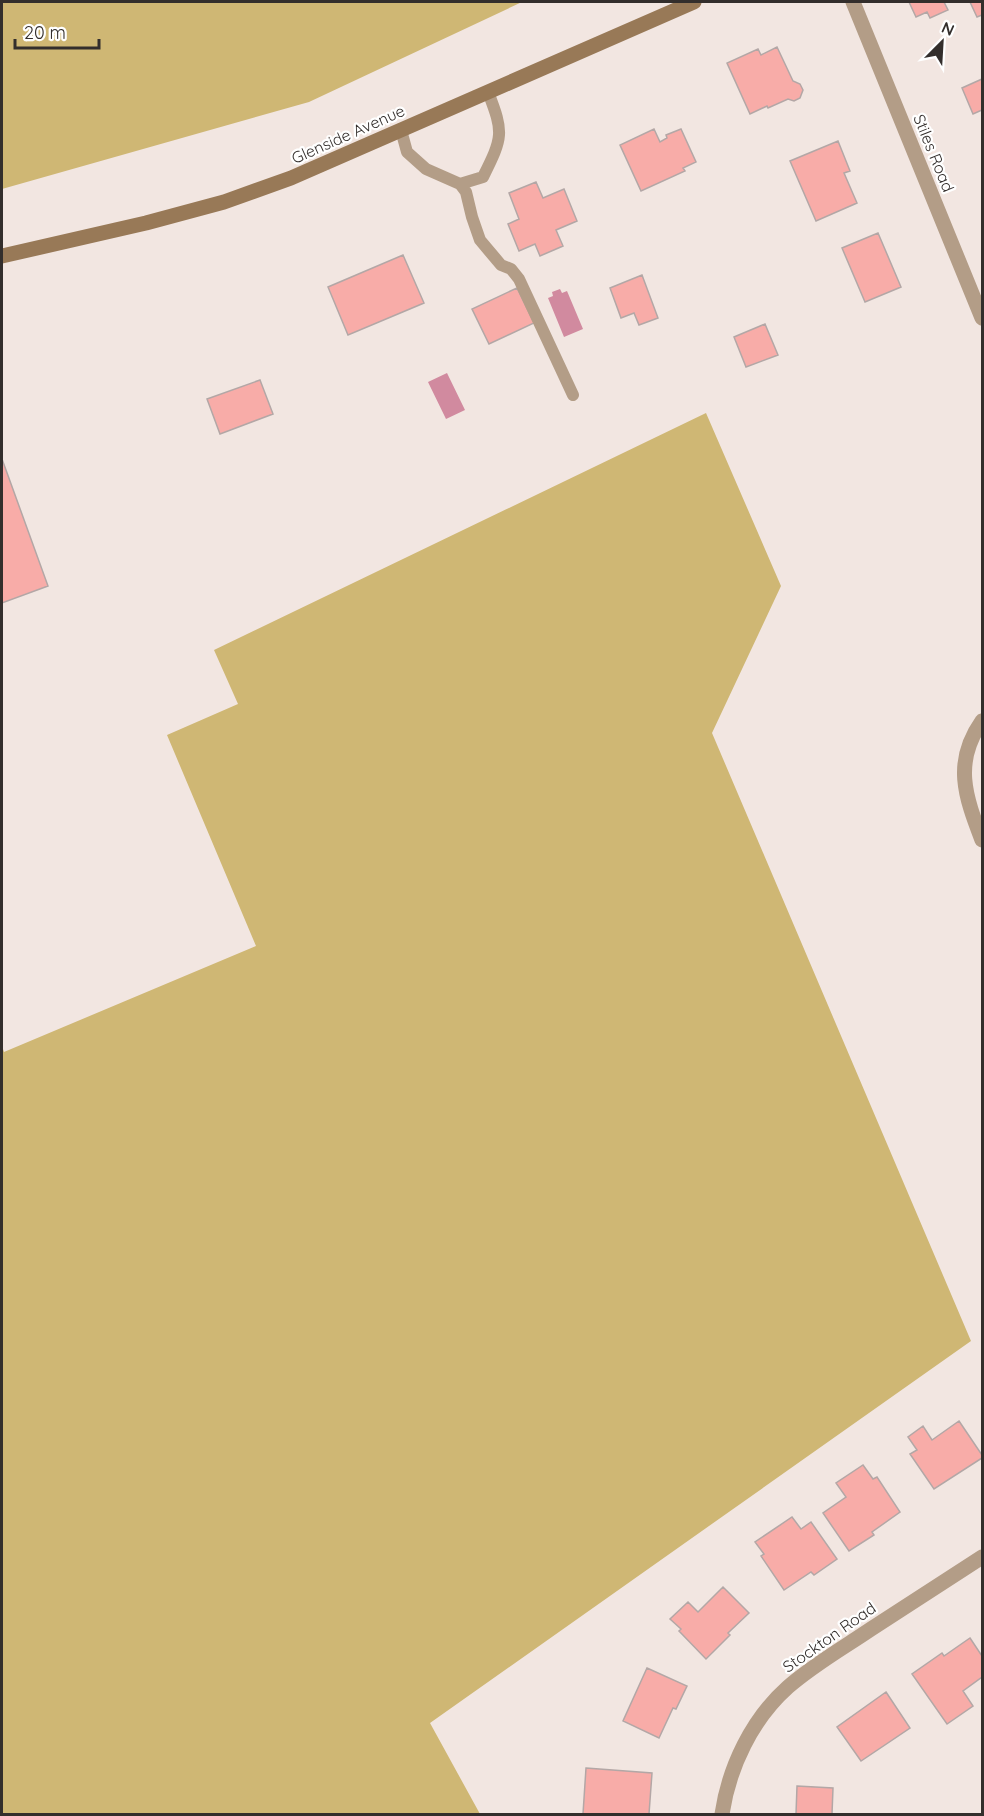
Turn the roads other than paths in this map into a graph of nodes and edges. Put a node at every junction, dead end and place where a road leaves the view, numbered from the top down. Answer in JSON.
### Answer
{"nodes":[{"id":1,"x":694,"y":2,"type":"edge"},
{"id":2,"x":853,"y":2,"type":"edge"},
{"id":3,"x":488,"y":92,"type":"junction"},
{"id":4,"x":401,"y":130,"type":"junction"},
{"id":5,"x":460,"y":184,"type":"junction"},
{"id":6,"x":2,"y":256,"type":"edge"},
{"id":7,"x":982,"y":318,"type":"edge"},
{"id":8,"x":573,"y":395,"type":"dead end"},
{"id":9,"x":982,"y":721,"type":"edge"},
{"id":10,"x":982,"y":840,"type":"edge"},
{"id":11,"x":982,"y":1557,"type":"edge"},
{"id":12,"x":722,"y":1815,"type":"edge"}],
"edges":[{"from":1,"to":3,"type":"main road","name":"Glenside Avenue"},
{"from":2,"to":7,"type":"street","name":"Stiles Road"},
{"from":3,"to":4,"type":"main road","name":"Glenside Avenue"},
{"from":3,"to":5,"type":"lane"},
{"from":4,"to":5,"type":"lane"},
{"from":4,"to":6,"type":"main road","name":"Glenside Avenue"},
{"from":5,"to":8,"type":"lane"},
{"from":9,"to":10,"type":"street"},
{"from":11,"to":12,"type":"street","name":"Stockton Road"}]}
